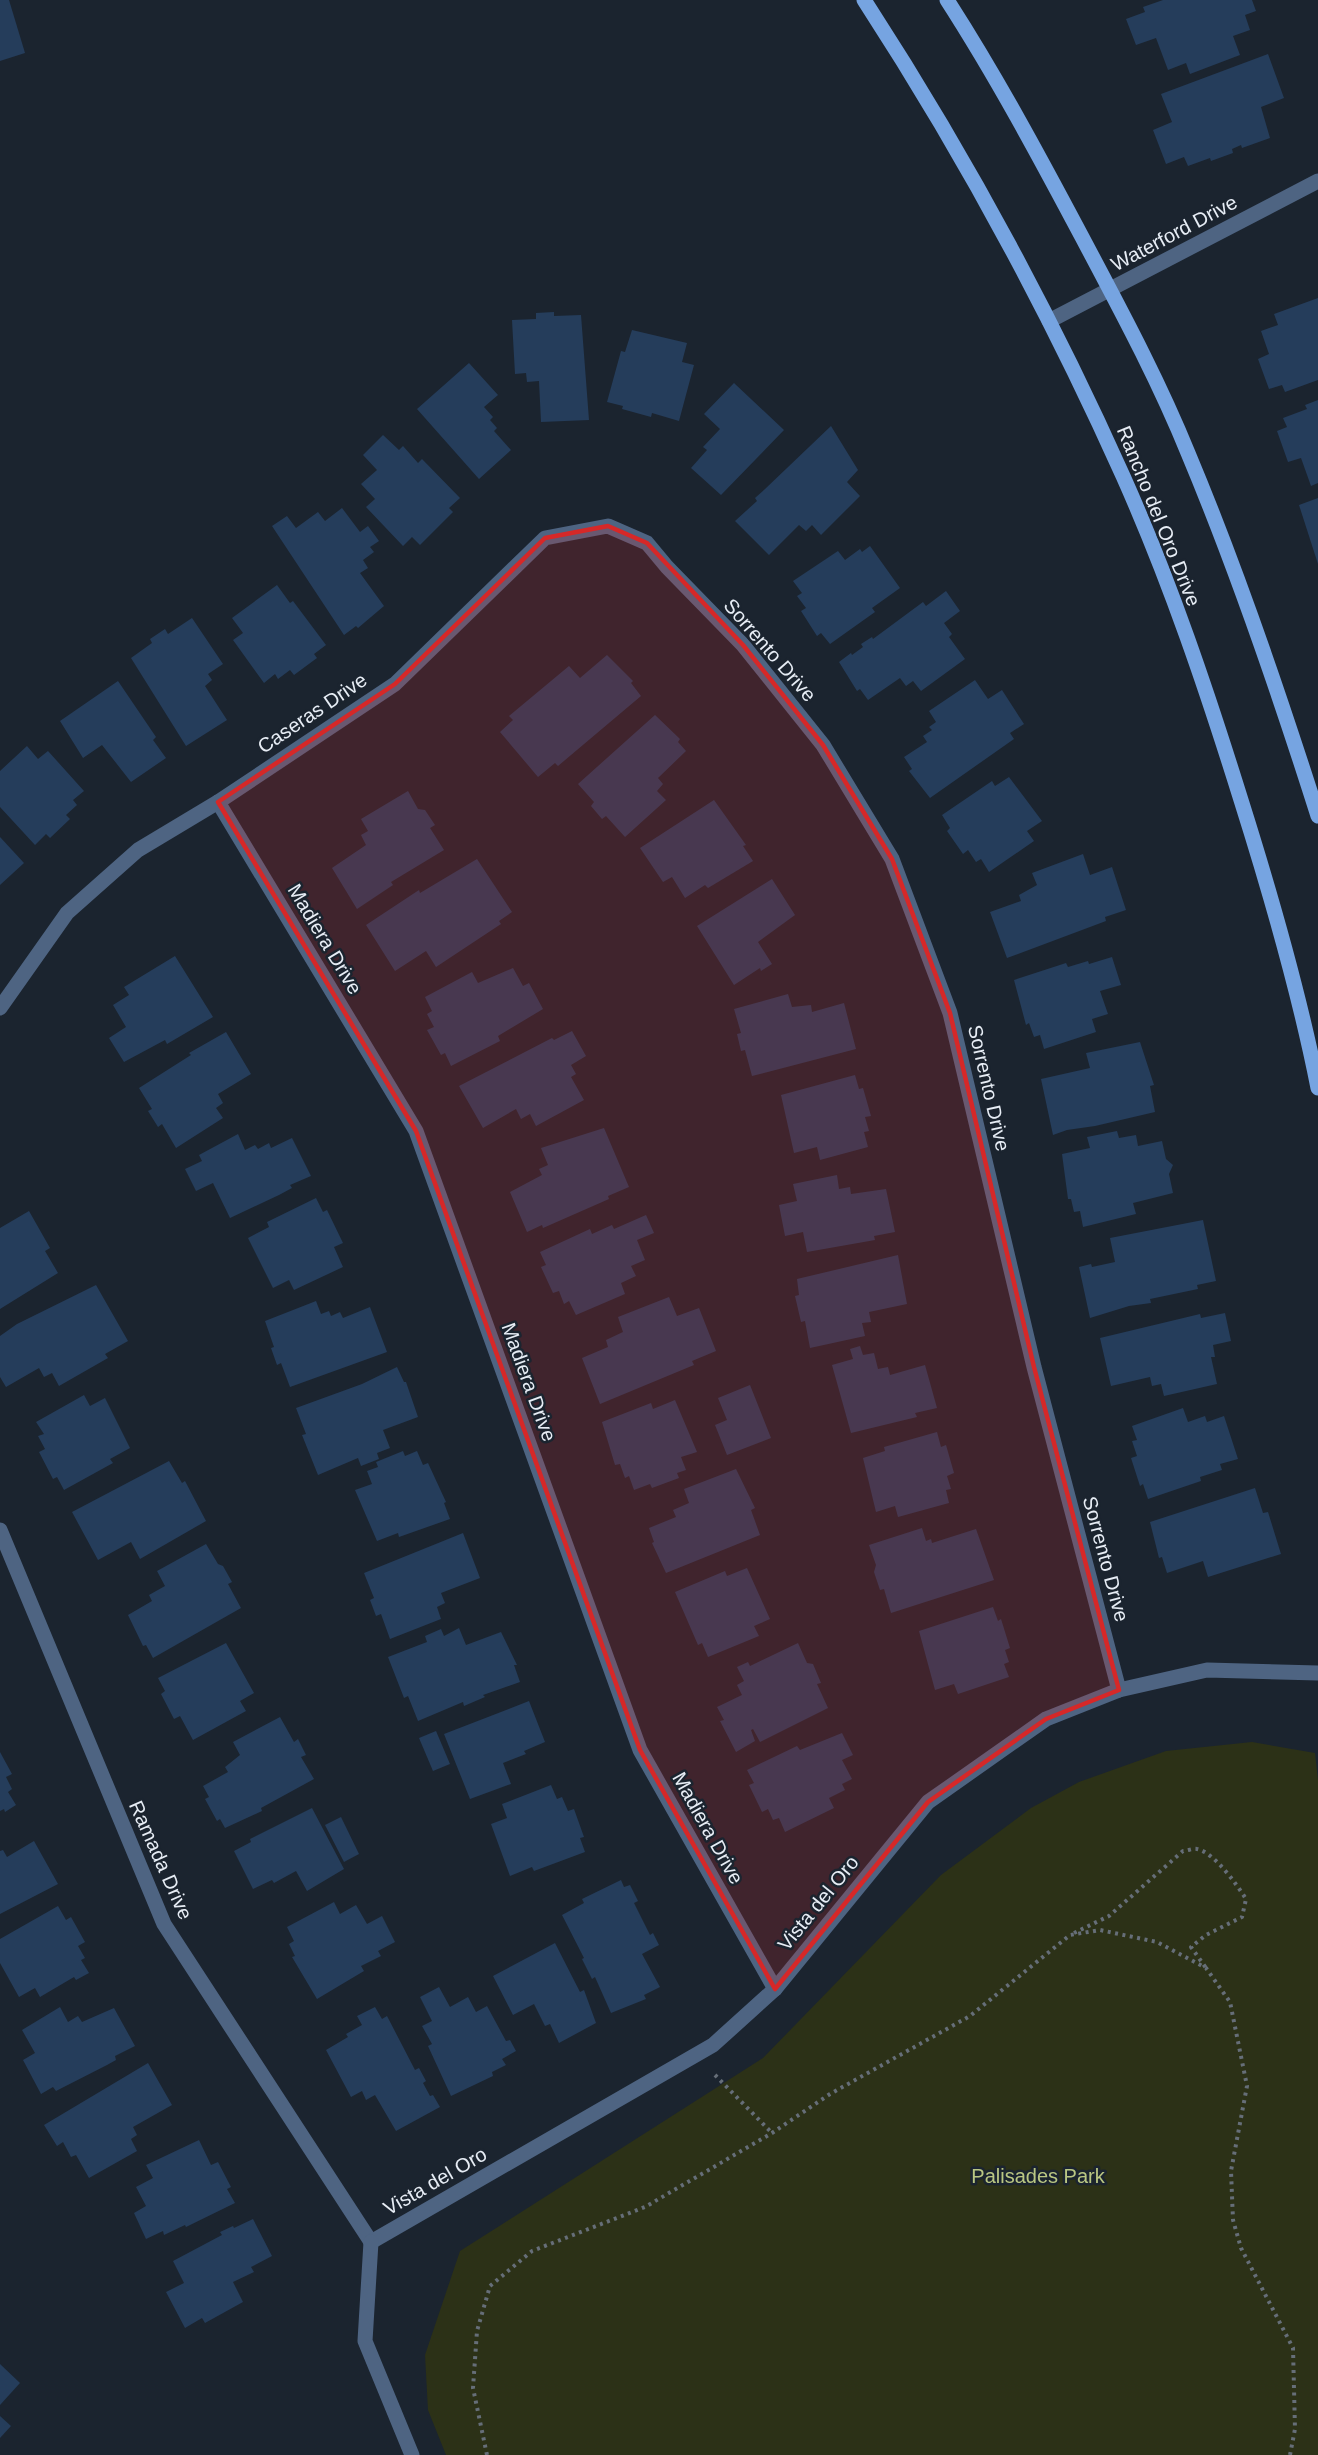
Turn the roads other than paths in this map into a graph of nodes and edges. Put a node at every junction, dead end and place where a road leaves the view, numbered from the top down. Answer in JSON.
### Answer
{"nodes":[{"id":1,"x":864,"y":0,"type":"edge"},
{"id":2,"x":947,"y":0,"type":"edge"},
{"id":3,"x":1318,"y":181,"type":"edge"},
{"id":4,"x":1110,"y":289,"type":"junction"},
{"id":5,"x":1049,"y":321,"type":"junction"},
{"id":6,"x":667,"y":567,"type":"joint"},
{"id":7,"x":218,"y":802,"type":"junction"},
{"id":8,"x":1318,"y":816,"type":"edge"},
{"id":9,"x":0,"y":1008,"type":"edge"},
{"id":10,"x":1318,"y":1088,"type":"edge"},
{"id":11,"x":0,"y":1530,"type":"edge"},
{"id":12,"x":1318,"y":1673,"type":"edge"},
{"id":13,"x":1119,"y":1690,"type":"junction"},
{"id":14,"x":774,"y":1989,"type":"junction"},
{"id":15,"x":371,"y":2242,"type":"junction"},
{"id":16,"x":412,"y":2455,"type":"edge"}],
"edges":[{"from":1,"to":5,"type":"main road","name":"Rancho del Oro Drive"},
{"from":2,"to":4,"type":"main road"},
{"from":3,"to":4,"type":"street","name":"Waterford Drive"},
{"from":4,"to":5,"type":"street","name":"Waterford Drive"},
{"from":4,"to":8,"type":"main road"},
{"from":5,"to":10,"type":"main road","name":"Rancho del Oro Drive"},
{"from":6,"to":7,"type":"street","name":"Caseras Drive"},
{"from":6,"to":13,"type":"street","name":"Sorrento Drive"},
{"from":7,"to":9,"type":"street","name":"Caseras Drive"},
{"from":7,"to":14,"type":"street","name":"Madiera Drive"},
{"from":11,"to":15,"type":"street","name":"Ramada Drive"},
{"from":12,"to":13,"type":"street","name":"Vista del Oro"},
{"from":13,"to":14,"type":"street","name":"Vista del Oro"},
{"from":14,"to":15,"type":"street","name":"Vista del Oro"},
{"from":15,"to":16,"type":"street"}]}
